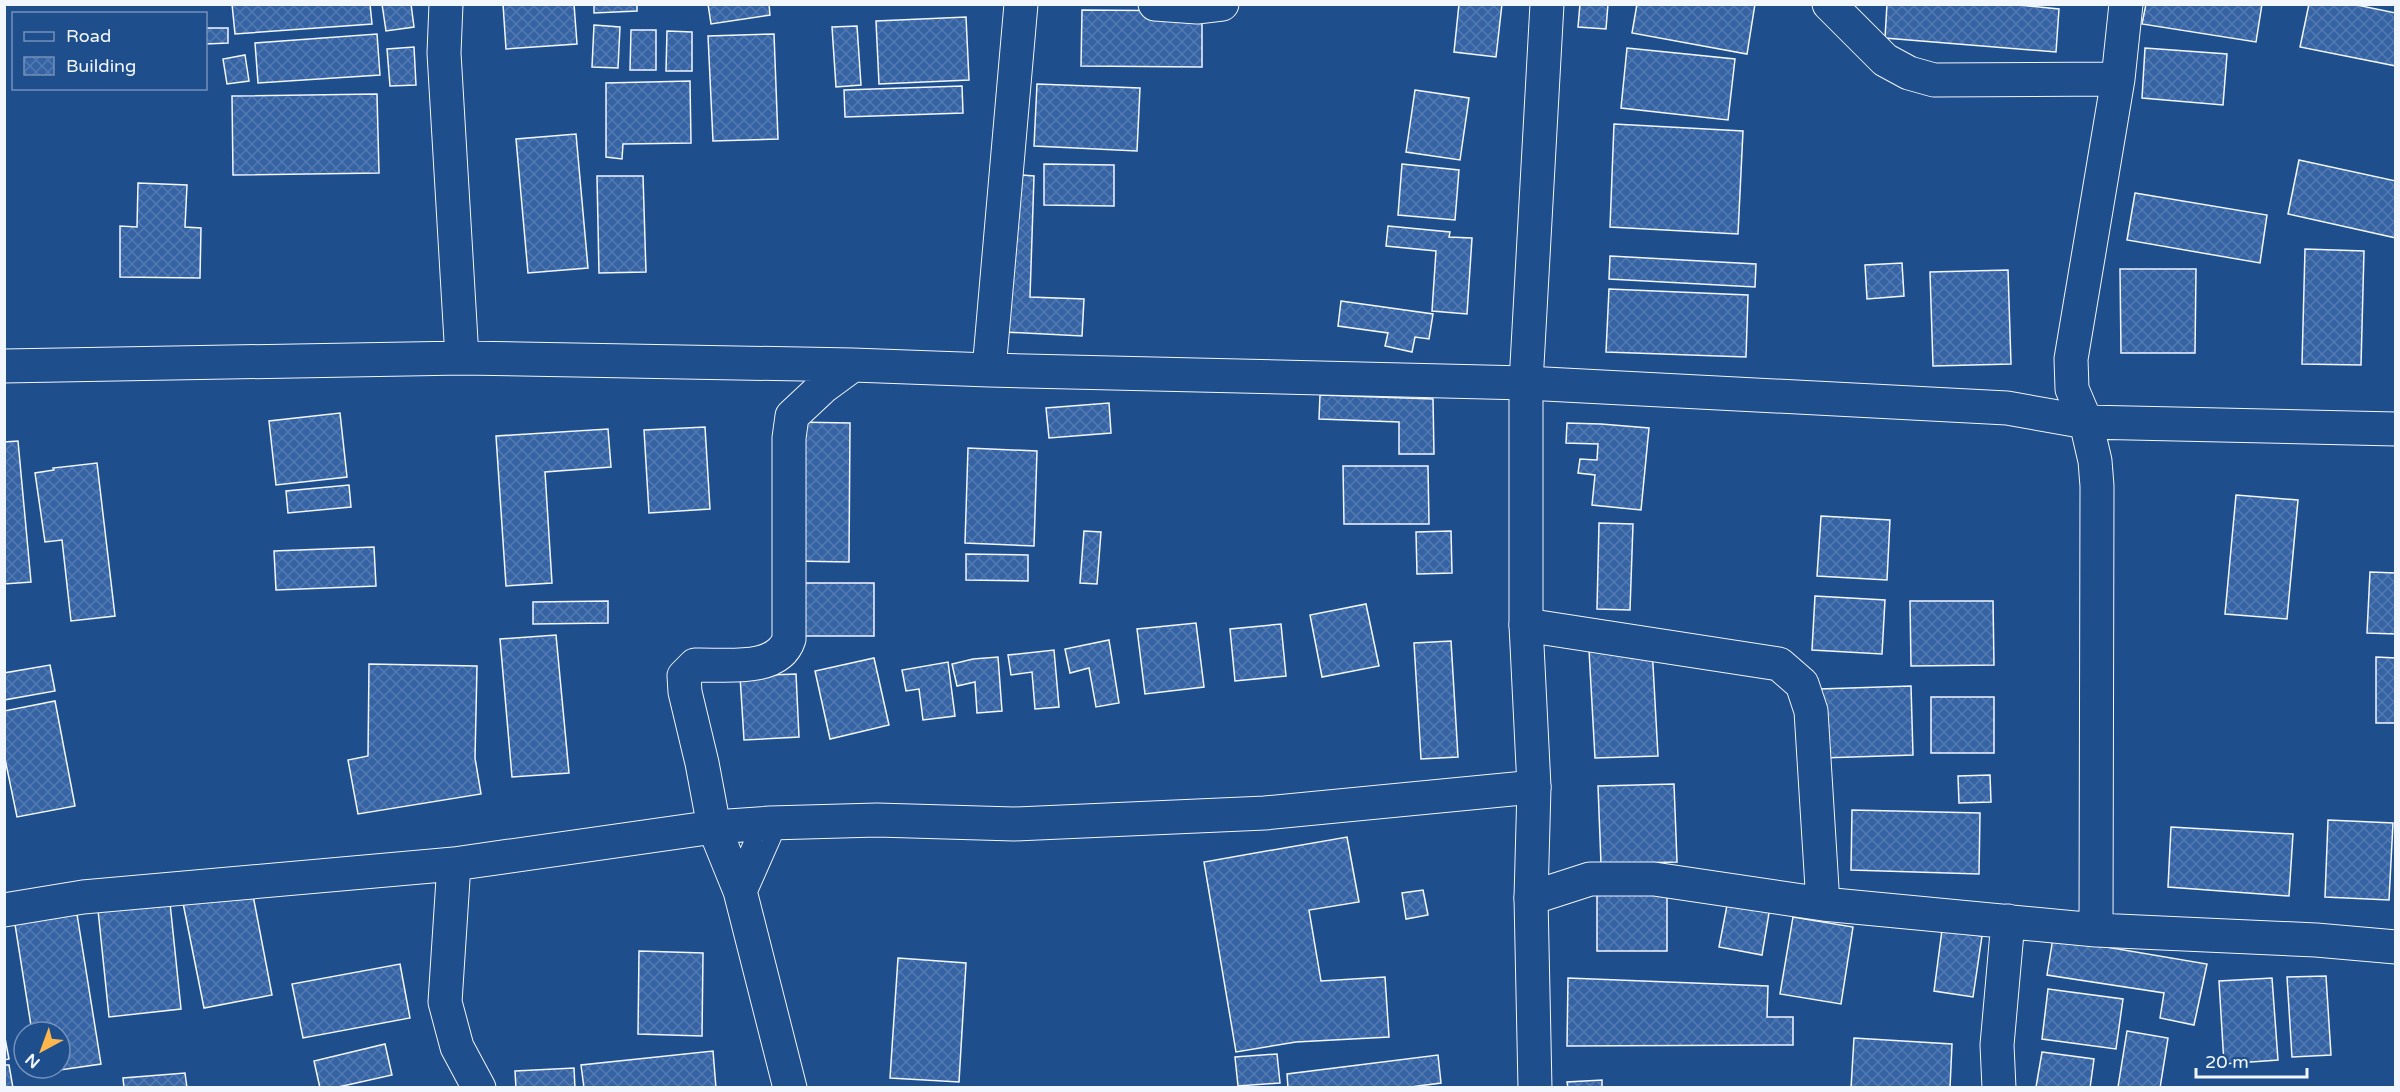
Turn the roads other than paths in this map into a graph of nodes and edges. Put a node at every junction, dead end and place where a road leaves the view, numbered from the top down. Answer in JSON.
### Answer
{"nodes":[{"id":1,"x":446,"y":4,"type":"edge"},
{"id":2,"x":1021,"y":4,"type":"edge"},
{"id":3,"x":1155,"y":4,"type":"edge"},
{"id":4,"x":1222,"y":4,"type":"edge"},
{"id":5,"x":1548,"y":4,"type":"edge"},
{"id":6,"x":1829,"y":4,"type":"edge"},
{"id":7,"x":2126,"y":4,"type":"edge"},
{"id":8,"x":2118,"y":79,"type":"junction"},
{"id":9,"x":462,"y":358,"type":"junction"},
{"id":10,"x":853,"y":364,"type":"junction"},
{"id":11,"x":4,"y":366,"type":"edge"},
{"id":12,"x":989,"y":370,"type":"junction"},
{"id":13,"x":1526,"y":382,"type":"junction"},
{"id":14,"x":2086,"y":423,"type":"junction"},
{"id":15,"x":2396,"y":429,"type":"edge"},
{"id":16,"x":1526,"y":625,"type":"junction"},
{"id":17,"x":1534,"y":787,"type":"junction"},
{"id":18,"x":770,"y":823,"type":"junction"},
{"id":19,"x":714,"y":827,"type":"junction"},
{"id":20,"x":454,"y":864,"type":"junction"},
{"id":21,"x":740,"y":891,"type":"junction"},
{"id":22,"x":1531,"y":898,"type":"junction"},
{"id":23,"x":1823,"y":904,"type":"junction"},
{"id":24,"x":4,"y":910,"type":"edge"},
{"id":25,"x":2008,"y":921,"type":"junction"},
{"id":26,"x":2096,"y":930,"type":"junction"},
{"id":27,"x":2396,"y":947,"type":"edge"},
{"id":28,"x":479,"y":1088,"type":"edge"},
{"id":29,"x":790,"y":1088,"type":"edge"},
{"id":30,"x":1534,"y":1088,"type":"edge"},
{"id":31,"x":1999,"y":1088,"type":"edge"}],
"edges":[{"from":1,"to":9,"type":"street"},
{"from":2,"to":12,"type":"street"},
{"from":3,"to":4,"type":"street"},
{"from":5,"to":13,"type":"street"},
{"from":6,"to":8,"type":"street"},
{"from":7,"to":8,"type":"street"},
{"from":8,"to":14,"type":"street"},
{"from":9,"to":10,"type":"street"},
{"from":9,"to":11,"type":"street"},
{"from":10,"to":12,"type":"street"},
{"from":10,"to":19,"type":"street"},
{"from":12,"to":13,"type":"street"},
{"from":13,"to":14,"type":"street"},
{"from":13,"to":16,"type":"street"},
{"from":14,"to":15,"type":"street"},
{"from":14,"to":26,"type":"street"},
{"from":16,"to":17,"type":"street"},
{"from":16,"to":23,"type":"street"},
{"from":17,"to":18,"type":"street"},
{"from":17,"to":22,"type":"street"},
{"from":18,"to":19,"type":"street"},
{"from":18,"to":21,"type":"street"},
{"from":19,"to":20,"type":"street"},
{"from":19,"to":21,"type":"street"},
{"from":20,"to":24,"type":"street"},
{"from":20,"to":28,"type":"street"},
{"from":21,"to":29,"type":"street"},
{"from":22,"to":23,"type":"street"},
{"from":22,"to":30,"type":"street"},
{"from":23,"to":25,"type":"street"},
{"from":25,"to":26,"type":"street"},
{"from":25,"to":31,"type":"street"},
{"from":26,"to":27,"type":"street"}]}
